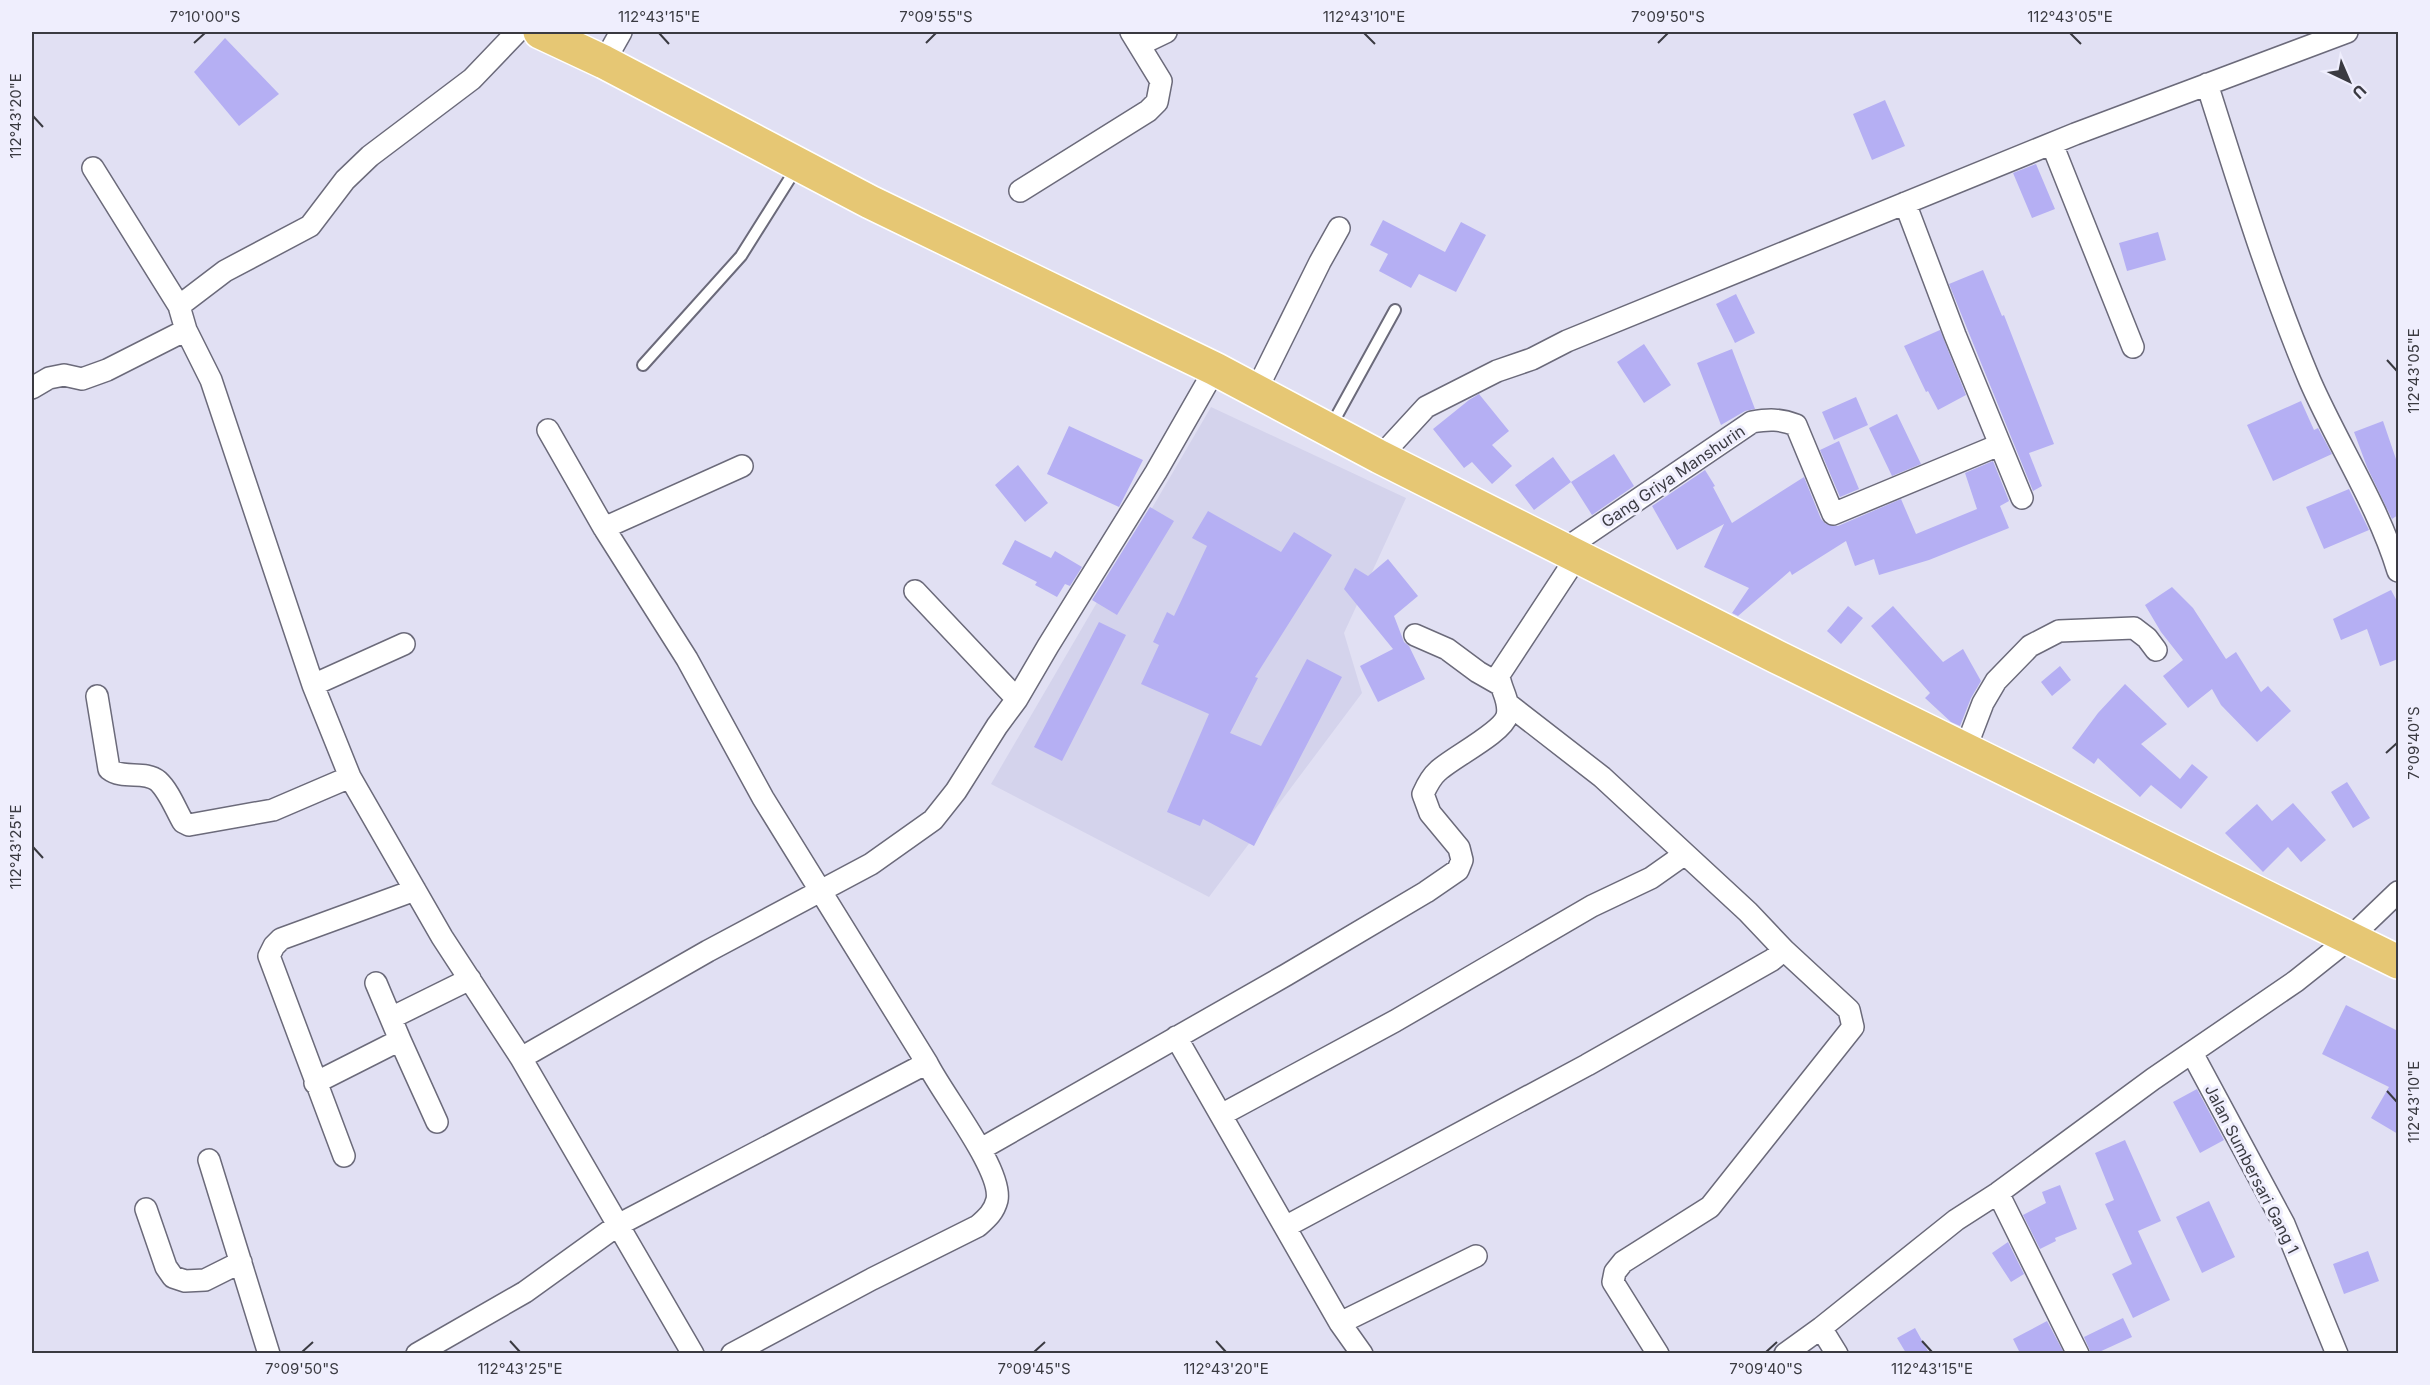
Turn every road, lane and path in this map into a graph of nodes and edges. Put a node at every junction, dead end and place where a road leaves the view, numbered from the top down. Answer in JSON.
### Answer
{"nodes":[{"id":1,"x":517,"y":32,"type":"edge"},
{"id":2,"x":540,"y":32,"type":"edge"},
{"id":3,"x":621,"y":32,"type":"edge"},
{"id":4,"x":1166,"y":32,"type":"edge"},
{"id":5,"x":2347,"y":32,"type":"edge"},
{"id":6,"x":1135,"y":38,"type":"edge"},
{"id":7,"x":604,"y":62,"type":"junction"},
{"id":8,"x":2207,"y":84,"type":"junction"},
{"id":9,"x":2052,"y":144,"type":"junction"},
{"id":10,"x":799,"y":164,"type":"junction"},
{"id":11,"x":93,"y":168,"type":"dead end"},
{"id":12,"x":1020,"y":191,"type":"dead end"},
{"id":13,"x":1905,"y":203,"type":"junction"},
{"id":14,"x":1339,"y":228,"type":"dead end"},
{"id":15,"x":179,"y":306,"type":"junction"},
{"id":16,"x":1395,"y":310,"type":"dead end"},
{"id":17,"x":186,"y":330,"type":"junction"},
{"id":18,"x":2133,"y":347,"type":"dead end"},
{"id":19,"x":644,"y":365,"type":"dead end"},
{"id":20,"x":1215,"y":369,"type":"junction"},
{"id":21,"x":32,"y":388,"type":"edge"},
{"id":22,"x":1256,"y":392,"type":"junction"},
{"id":23,"x":1329,"y":429,"type":"junction"},
{"id":24,"x":548,"y":430,"type":"dead end"},
{"id":25,"x":1999,"y":445,"type":"junction"},
{"id":26,"x":1380,"y":457,"type":"junction"},
{"id":27,"x":742,"y":466,"type":"dead end"},
{"id":28,"x":2022,"y":498,"type":"dead end"},
{"id":29,"x":604,"y":528,"type":"junction"},
{"id":30,"x":1571,"y":552,"type":"junction"},
{"id":31,"x":2398,"y":571,"type":"edge"},
{"id":32,"x":915,"y":591,"type":"dead end"},
{"id":33,"x":1415,"y":635,"type":"dead end"},
{"id":34,"x":404,"y":644,"type":"dead end"},
{"id":35,"x":2156,"y":650,"type":"dead end"},
{"id":36,"x":1499,"y":684,"type":"junction"},
{"id":37,"x":313,"y":685,"type":"junction"},
{"id":38,"x":97,"y":696,"type":"dead end"},
{"id":39,"x":1017,"y":699,"type":"junction"},
{"id":40,"x":1508,"y":704,"type":"junction"},
{"id":41,"x":1965,"y":750,"type":"junction"},
{"id":42,"x":350,"y":777,"type":"junction"},
{"id":43,"x":1685,"y":854,"type":"junction"},
{"id":44,"x":415,"y":890,"type":"junction"},
{"id":45,"x":821,"y":891,"type":"junction"},
{"id":46,"x":2398,"y":892,"type":"edge"},
{"id":47,"x":2350,"y":938,"type":"junction"},
{"id":48,"x":1784,"y":950,"type":"junction"},
{"id":49,"x":2398,"y":962,"type":"edge"},
{"id":50,"x":470,"y":979,"type":"junction"},
{"id":51,"x":376,"y":982,"type":"dead end"},
{"id":52,"x":391,"y":1018,"type":"junction"},
{"id":53,"x":1176,"y":1037,"type":"junction"},
{"id":54,"x":399,"y":1040,"type":"junction"},
{"id":55,"x":2192,"y":1053,"type":"junction"},
{"id":56,"x":521,"y":1058,"type":"junction"},
{"id":57,"x":927,"y":1063,"type":"junction"},
{"id":58,"x":315,"y":1083,"type":"junction"},
{"id":59,"x":1221,"y":1115,"type":"junction"},
{"id":60,"x":437,"y":1122,"type":"dead end"},
{"id":61,"x":981,"y":1149,"type":"junction"},
{"id":62,"x":344,"y":1156,"type":"dead end"},
{"id":63,"x":209,"y":1160,"type":"dead end"},
{"id":64,"x":1998,"y":1193,"type":"junction"},
{"id":65,"x":146,"y":1209,"type":"dead end"},
{"id":66,"x":618,"y":1225,"type":"junction"},
{"id":67,"x":1285,"y":1227,"type":"junction"},
{"id":68,"x":1476,"y":1256,"type":"dead end"},
{"id":69,"x":241,"y":1262,"type":"junction"},
{"id":70,"x":1340,"y":1323,"type":"junction"},
{"id":71,"x":1821,"y":1328,"type":"junction"},
{"id":72,"x":269,"y":1353,"type":"edge"},
{"id":73,"x":417,"y":1353,"type":"edge"},
{"id":74,"x":693,"y":1353,"type":"edge"},
{"id":75,"x":732,"y":1353,"type":"edge"},
{"id":76,"x":1362,"y":1353,"type":"edge"},
{"id":77,"x":1658,"y":1353,"type":"edge"},
{"id":78,"x":1785,"y":1353,"type":"edge"},
{"id":79,"x":1836,"y":1353,"type":"edge"},
{"id":80,"x":2079,"y":1353,"type":"edge"},
{"id":81,"x":2337,"y":1353,"type":"edge"}],
"edges":[{"from":1,"to":15,"type":"street"},
{"from":2,"to":7,"type":"highway"},
{"from":3,"to":7,"type":"street"},
{"from":4,"to":6,"type":"street"},
{"from":5,"to":8,"type":"street"},
{"from":6,"to":12,"type":"street"},
{"from":7,"to":10,"type":"highway"},
{"from":8,"to":9,"type":"street"},
{"from":8,"to":31,"type":"street"},
{"from":9,"to":13,"type":"street"},
{"from":9,"to":18,"type":"street"},
{"from":10,"to":19,"type":"lane"},
{"from":10,"to":20,"type":"highway"},
{"from":11,"to":15,"type":"street"},
{"from":13,"to":25,"type":"street"},
{"from":13,"to":26,"type":"street"},
{"from":14,"to":22,"type":"street"},
{"from":15,"to":17,"type":"street"},
{"from":16,"to":23,"type":"lane"},
{"from":17,"to":21,"type":"street"},
{"from":17,"to":37,"type":"street"},
{"from":20,"to":22,"type":"highway"},
{"from":20,"to":39,"type":"street"},
{"from":22,"to":23,"type":"highway"},
{"from":23,"to":26,"type":"highway"},
{"from":24,"to":29,"type":"street"},
{"from":25,"to":28,"type":"street"},
{"from":25,"to":30,"type":"street","name":"Gang Griya Manshurin"},
{"from":26,"to":30,"type":"highway"},
{"from":27,"to":29,"type":"street"},
{"from":29,"to":45,"type":"street"},
{"from":30,"to":36,"type":"street"},
{"from":30,"to":41,"type":"highway"},
{"from":32,"to":39,"type":"street"},
{"from":33,"to":36,"type":"street"},
{"from":34,"to":37,"type":"street"},
{"from":35,"to":41,"type":"street"},
{"from":36,"to":40,"type":"street"},
{"from":37,"to":42,"type":"street"},
{"from":38,"to":42,"type":"street"},
{"from":39,"to":45,"type":"street"},
{"from":40,"to":43,"type":"street"},
{"from":40,"to":53,"type":"street"},
{"from":41,"to":47,"type":"highway"},
{"from":42,"to":44,"type":"street"},
{"from":43,"to":48,"type":"street"},
{"from":43,"to":59,"type":"street"},
{"from":44,"to":50,"type":"street"},
{"from":44,"to":58,"type":"street"},
{"from":45,"to":56,"type":"street"},
{"from":45,"to":57,"type":"street"},
{"from":46,"to":47,"type":"street"},
{"from":47,"to":49,"type":"highway"},
{"from":47,"to":55,"type":"street"},
{"from":48,"to":67,"type":"street"},
{"from":48,"to":77,"type":"street"},
{"from":50,"to":52,"type":"street"},
{"from":50,"to":56,"type":"street"},
{"from":51,"to":52,"type":"street"},
{"from":52,"to":54,"type":"street"},
{"from":53,"to":59,"type":"street"},
{"from":53,"to":61,"type":"street"},
{"from":54,"to":58,"type":"street"},
{"from":54,"to":60,"type":"street"},
{"from":55,"to":64,"type":"street"},
{"from":55,"to":81,"type":"street","name":"Jalan Sumbersari Gang 1"},
{"from":56,"to":66,"type":"street"},
{"from":57,"to":61,"type":"street"},
{"from":57,"to":66,"type":"street"},
{"from":58,"to":62,"type":"street"},
{"from":59,"to":67,"type":"street"},
{"from":61,"to":75,"type":"street"},
{"from":63,"to":69,"type":"street"},
{"from":64,"to":71,"type":"street"},
{"from":64,"to":80,"type":"street"},
{"from":65,"to":69,"type":"street"},
{"from":66,"to":73,"type":"street"},
{"from":66,"to":74,"type":"street"},
{"from":67,"to":70,"type":"street"},
{"from":68,"to":70,"type":"street"},
{"from":69,"to":72,"type":"street"},
{"from":70,"to":76,"type":"street"},
{"from":71,"to":78,"type":"street"},
{"from":71,"to":79,"type":"street"}]}
